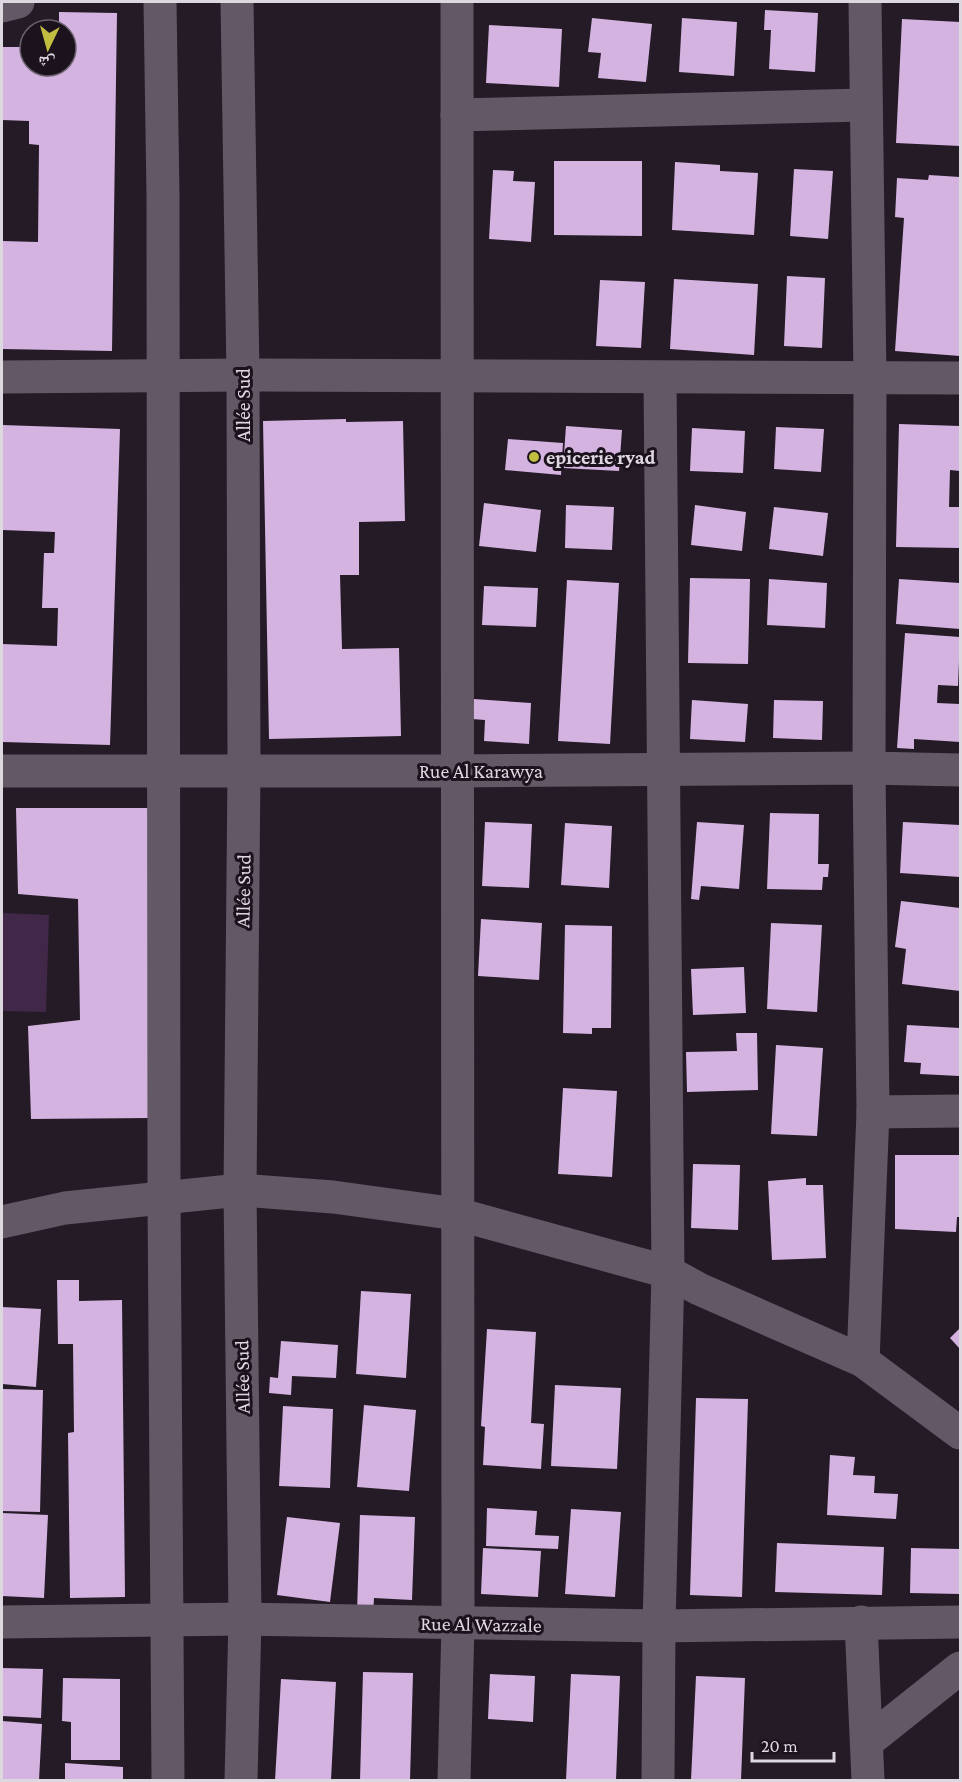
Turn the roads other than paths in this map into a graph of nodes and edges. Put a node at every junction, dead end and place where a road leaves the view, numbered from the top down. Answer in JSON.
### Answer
{"nodes":[{"id":1,"x":18,"y":2,"type":"edge"},
{"id":2,"x":160,"y":2,"type":"edge"},
{"id":3,"x":237,"y":2,"type":"edge"},
{"id":4,"x":457,"y":2,"type":"edge"},
{"id":5,"x":865,"y":2,"type":"edge"},
{"id":6,"x":2,"y":6,"type":"edge"},
{"id":7,"x":864,"y":105,"type":"junction"},
{"id":8,"x":457,"y":115,"type":"junction"},
{"id":9,"x":163,"y":375,"type":"junction"},
{"id":10,"x":243,"y":375,"type":"junction"},
{"id":11,"x":2,"y":377,"type":"edge"},
{"id":12,"x":457,"y":378,"type":"junction"},
{"id":13,"x":660,"y":378,"type":"junction"},
{"id":14,"x":870,"y":378,"type":"junction"},
{"id":15,"x":960,"y":378,"type":"edge"},
{"id":16,"x":869,"y":768,"type":"junction"},
{"id":17,"x":164,"y":770,"type":"junction"},
{"id":18,"x":664,"y":770,"type":"junction"},
{"id":19,"x":960,"y":770,"type":"edge"},
{"id":20,"x":2,"y":771,"type":"edge"},
{"id":21,"x":244,"y":771,"type":"junction"},
{"id":22,"x":456,"y":771,"type":"junction"},
{"id":23,"x":960,"y":1111,"type":"edge"},
{"id":24,"x":873,"y":1112,"type":"junction"},
{"id":25,"x":240,"y":1190,"type":"junction"},
{"id":26,"x":164,"y":1196,"type":"junction"},
{"id":27,"x":457,"y":1214,"type":"junction"},
{"id":28,"x":2,"y":1222,"type":"edge"},
{"id":29,"x":668,"y":1272,"type":"junction"},
{"id":30,"x":863,"y":1361,"type":"junction"},
{"id":31,"x":960,"y":1433,"type":"edge"},
{"id":32,"x":245,"y":1619,"type":"junction"},
{"id":33,"x":168,"y":1621,"type":"junction"},
{"id":34,"x":2,"y":1622,"type":"edge"},
{"id":35,"x":861,"y":1622,"type":"junction"},
{"id":36,"x":960,"y":1622,"type":"edge"},
{"id":37,"x":458,"y":1624,"type":"junction"},
{"id":38,"x":659,"y":1626,"type":"junction"},
{"id":39,"x":960,"y":1668,"type":"edge"},
{"id":40,"x":867,"y":1742,"type":"junction"},
{"id":41,"x":168,"y":1780,"type":"edge"},
{"id":42,"x":241,"y":1780,"type":"edge"},
{"id":43,"x":454,"y":1780,"type":"edge"},
{"id":44,"x":658,"y":1780,"type":"edge"},
{"id":45,"x":868,"y":1780,"type":"edge"}],
"edges":[{"from":1,"to":6,"type":"street"},
{"from":2,"to":9,"type":"street"},
{"from":3,"to":10,"type":"street","name":"Allée Sud"},
{"from":4,"to":8,"type":"street"},
{"from":5,"to":7,"type":"street"},
{"from":7,"to":8,"type":"street"},
{"from":7,"to":14,"type":"street"},
{"from":8,"to":12,"type":"street"},
{"from":9,"to":10,"type":"street"},
{"from":9,"to":11,"type":"street"},
{"from":9,"to":17,"type":"street"},
{"from":10,"to":12,"type":"street"},
{"from":10,"to":21,"type":"street","name":"Allée Sud"},
{"from":12,"to":13,"type":"street"},
{"from":12,"to":22,"type":"street"},
{"from":13,"to":14,"type":"street"},
{"from":13,"to":18,"type":"street"},
{"from":14,"to":15,"type":"street"},
{"from":14,"to":16,"type":"street"},
{"from":16,"to":18,"type":"street","name":"Rue Al Karawya"},
{"from":16,"to":19,"type":"street","name":"Rue Al Karawya"},
{"from":16,"to":24,"type":"street"},
{"from":17,"to":20,"type":"street","name":"Rue Al Karawya"},
{"from":17,"to":21,"type":"street","name":"Rue Al Karawya"},
{"from":17,"to":26,"type":"street"},
{"from":18,"to":22,"type":"street","name":"Rue Al Karawya"},
{"from":18,"to":29,"type":"street"},
{"from":21,"to":22,"type":"street","name":"Rue Al Karawya"},
{"from":21,"to":25,"type":"street","name":"Allée Sud"},
{"from":22,"to":27,"type":"street"},
{"from":23,"to":24,"type":"street"},
{"from":24,"to":30,"type":"street"},
{"from":25,"to":26,"type":"street"},
{"from":25,"to":27,"type":"street"},
{"from":25,"to":32,"type":"street","name":"Allée Sud"},
{"from":26,"to":28,"type":"street"},
{"from":26,"to":33,"type":"street"},
{"from":27,"to":29,"type":"street"},
{"from":27,"to":37,"type":"street"},
{"from":29,"to":30,"type":"street"},
{"from":29,"to":38,"type":"street"},
{"from":30,"to":31,"type":"street"},
{"from":32,"to":33,"type":"street","name":"Rue Al Wazzale"},
{"from":32,"to":37,"type":"street","name":"Rue Al Wazzale"},
{"from":32,"to":42,"type":"street","name":"Allée Sud"},
{"from":33,"to":34,"type":"street","name":"Rue Al Wazzale"},
{"from":33,"to":41,"type":"street"},
{"from":35,"to":36,"type":"street","name":"Rue Al Wazzale"},
{"from":35,"to":38,"type":"street","name":"Rue Al Wazzale"},
{"from":35,"to":40,"type":"street"},
{"from":37,"to":38,"type":"street","name":"Rue Al Wazzale"},
{"from":37,"to":43,"type":"street"},
{"from":38,"to":44,"type":"street"},
{"from":39,"to":40,"type":"street"},
{"from":40,"to":45,"type":"street"}]}
